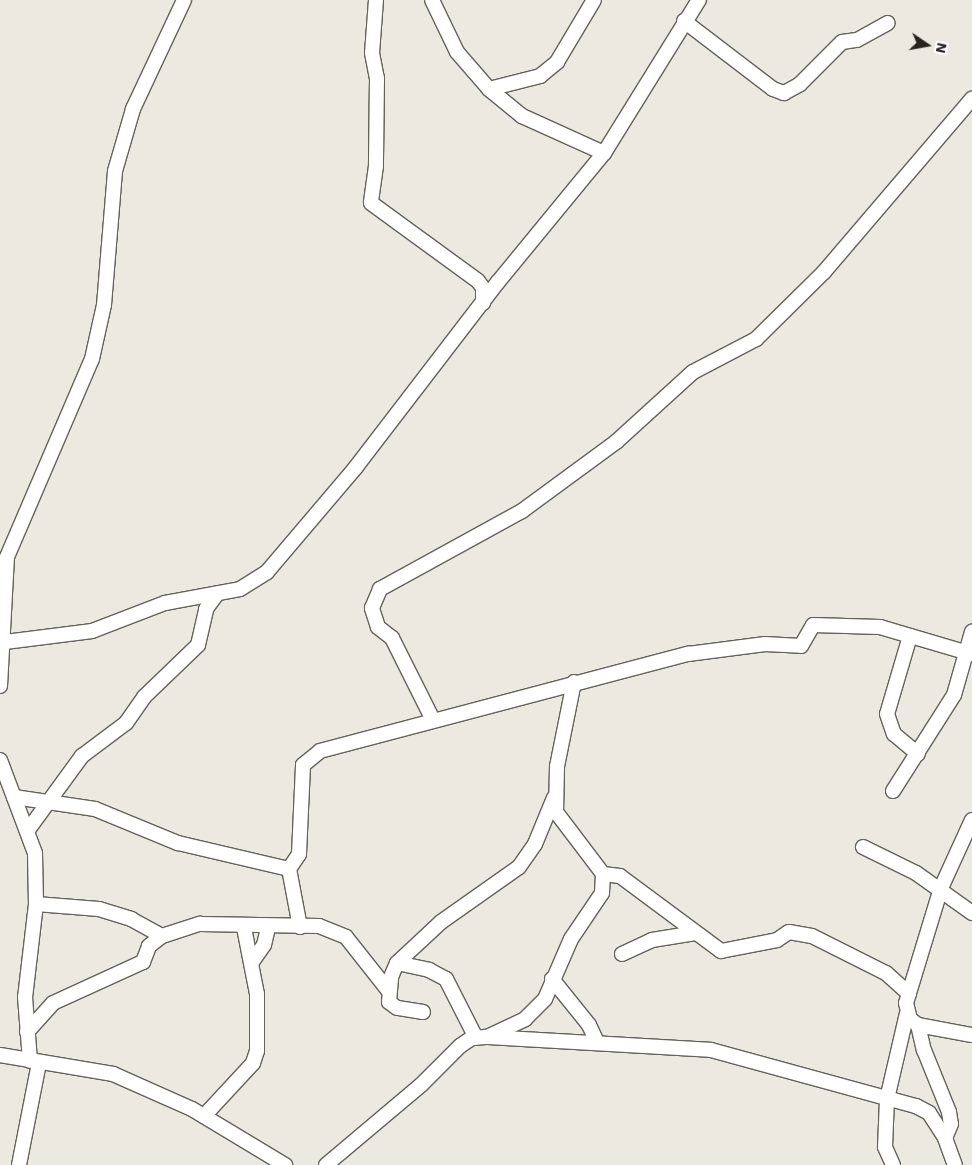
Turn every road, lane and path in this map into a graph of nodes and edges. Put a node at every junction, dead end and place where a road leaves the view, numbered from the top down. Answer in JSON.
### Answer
{"nodes":[{"id":1,"x":184,"y":0,"type":"edge"},
{"id":2,"x":376,"y":0,"type":"edge"},
{"id":3,"x":432,"y":0,"type":"edge"},
{"id":4,"x":594,"y":0,"type":"edge"},
{"id":5,"x":699,"y":0,"type":"edge"},
{"id":6,"x":684,"y":21,"type":"junction"},
{"id":7,"x":888,"y":23,"type":"dead end"},
{"id":8,"x":489,"y":89,"type":"junction"},
{"id":9,"x":972,"y":99,"type":"edge"},
{"id":10,"x":604,"y":153,"type":"junction"},
{"id":11,"x":483,"y":303,"type":"junction"},
{"id":12,"x":217,"y":594,"type":"junction"},
{"id":13,"x":972,"y":632,"type":"edge"},
{"id":14,"x":910,"y":636,"type":"junction"},
{"id":15,"x":6,"y":642,"type":"junction"},
{"id":16,"x":968,"y":654,"type":"edge"},
{"id":17,"x":574,"y":682,"type":"junction"},
{"id":18,"x":0,"y":686,"type":"edge"},
{"id":19,"x":433,"y":720,"type":"junction"},
{"id":20,"x":918,"y":754,"type":"junction"},
{"id":21,"x":0,"y":760,"type":"edge"},
{"id":22,"x":893,"y":791,"type":"dead end"},
{"id":23,"x":555,"y":796,"type":"junction"},
{"id":24,"x":14,"y":797,"type":"junction"},
{"id":25,"x":49,"y":799,"type":"junction"},
{"id":26,"x":972,"y":820,"type":"edge"},
{"id":27,"x":28,"y":830,"type":"junction"},
{"id":28,"x":863,"y":847,"type":"dead end"},
{"id":29,"x":289,"y":869,"type":"junction"},
{"id":30,"x":603,"y":874,"type":"junction"},
{"id":31,"x":940,"y":893,"type":"junction"},
{"id":32,"x":36,"y":904,"type":"junction"},
{"id":33,"x":972,"y":913,"type":"edge"},
{"id":34,"x":268,"y":927,"type":"junction"},
{"id":35,"x":300,"y":927,"type":"junction"},
{"id":36,"x":244,"y":928,"type":"junction"},
{"id":37,"x":695,"y":934,"type":"junction"},
{"id":38,"x":162,"y":936,"type":"junction"},
{"id":39,"x":622,"y":954,"type":"dead end"},
{"id":40,"x":252,"y":962,"type":"junction"},
{"id":41,"x":397,"y":963,"type":"junction"},
{"id":42,"x":552,"y":979,"type":"junction"},
{"id":43,"x":388,"y":990,"type":"junction"},
{"id":44,"x":909,"y":994,"type":"junction"},
{"id":45,"x":423,"y":1012,"type":"dead end"},
{"id":46,"x":907,"y":1012,"type":"junction"},
{"id":47,"x":918,"y":1025,"type":"junction"},
{"id":48,"x":26,"y":1032,"type":"junction"},
{"id":49,"x":972,"y":1035,"type":"edge"},
{"id":50,"x":481,"y":1037,"type":"junction"},
{"id":51,"x":597,"y":1042,"type":"junction"},
{"id":52,"x":0,"y":1055,"type":"edge"},
{"id":53,"x":34,"y":1062,"type":"junction"},
{"id":54,"x":887,"y":1099,"type":"junction"},
{"id":55,"x":204,"y":1116,"type":"junction"},
{"id":56,"x":945,"y":1138,"type":"junction"},
{"id":57,"x":19,"y":1165,"type":"edge"},
{"id":58,"x":285,"y":1165,"type":"edge"},
{"id":59,"x":326,"y":1165,"type":"edge"},
{"id":60,"x":893,"y":1165,"type":"edge"},
{"id":61,"x":955,"y":1165,"type":"edge"}],
"edges":[{"from":1,"to":15,"type":"street"},
{"from":2,"to":11,"type":"street"},
{"from":3,"to":8,"type":"street"},
{"from":4,"to":8,"type":"street"},
{"from":5,"to":6,"type":"street"},
{"from":6,"to":7,"type":"street"},
{"from":6,"to":10,"type":"street"},
{"from":8,"to":10,"type":"street"},
{"from":9,"to":19,"type":"street"},
{"from":10,"to":11,"type":"street"},
{"from":11,"to":12,"type":"street"},
{"from":12,"to":15,"type":"street"},
{"from":12,"to":25,"type":"street"},
{"from":13,"to":16,"type":"street"},
{"from":14,"to":16,"type":"street"},
{"from":14,"to":17,"type":"street"},
{"from":14,"to":20,"type":"street"},
{"from":15,"to":18,"type":"street"},
{"from":16,"to":20,"type":"street"},
{"from":17,"to":19,"type":"street"},
{"from":17,"to":23,"type":"street"},
{"from":19,"to":29,"type":"street"},
{"from":20,"to":22,"type":"street"},
{"from":21,"to":24,"type":"street"},
{"from":23,"to":30,"type":"street"},
{"from":23,"to":41,"type":"street"},
{"from":24,"to":25,"type":"street"},
{"from":24,"to":27,"type":"street"},
{"from":25,"to":27,"type":"street"},
{"from":25,"to":29,"type":"street"},
{"from":26,"to":31,"type":"street"},
{"from":27,"to":32,"type":"street"},
{"from":28,"to":31,"type":"street"},
{"from":29,"to":35,"type":"street"},
{"from":30,"to":37,"type":"street"},
{"from":30,"to":42,"type":"street"},
{"from":31,"to":33,"type":"street"},
{"from":31,"to":44,"type":"street"},
{"from":32,"to":38,"type":"street"},
{"from":32,"to":48,"type":"street"},
{"from":34,"to":35,"type":"street"},
{"from":34,"to":36,"type":"street"},
{"from":34,"to":40,"type":"street"},
{"from":35,"to":43,"type":"street"},
{"from":36,"to":38,"type":"street"},
{"from":36,"to":40,"type":"street"},
{"from":37,"to":39,"type":"street"},
{"from":37,"to":44,"type":"street"},
{"from":38,"to":48,"type":"street"},
{"from":40,"to":55,"type":"street"},
{"from":41,"to":43,"type":"street"},
{"from":41,"to":50,"type":"street"},
{"from":42,"to":50,"type":"street"},
{"from":42,"to":51,"type":"street"},
{"from":43,"to":45,"type":"street"},
{"from":44,"to":46,"type":"street"},
{"from":46,"to":47,"type":"street"},
{"from":46,"to":54,"type":"street"},
{"from":47,"to":49,"type":"street"},
{"from":47,"to":56,"type":"street"},
{"from":48,"to":53,"type":"street"},
{"from":50,"to":51,"type":"street"},
{"from":50,"to":59,"type":"street"},
{"from":51,"to":54,"type":"street"},
{"from":52,"to":53,"type":"street"},
{"from":53,"to":55,"type":"street"},
{"from":53,"to":57,"type":"street"},
{"from":54,"to":56,"type":"street"},
{"from":54,"to":60,"type":"street"},
{"from":55,"to":58,"type":"street"},
{"from":56,"to":61,"type":"street"}]}
